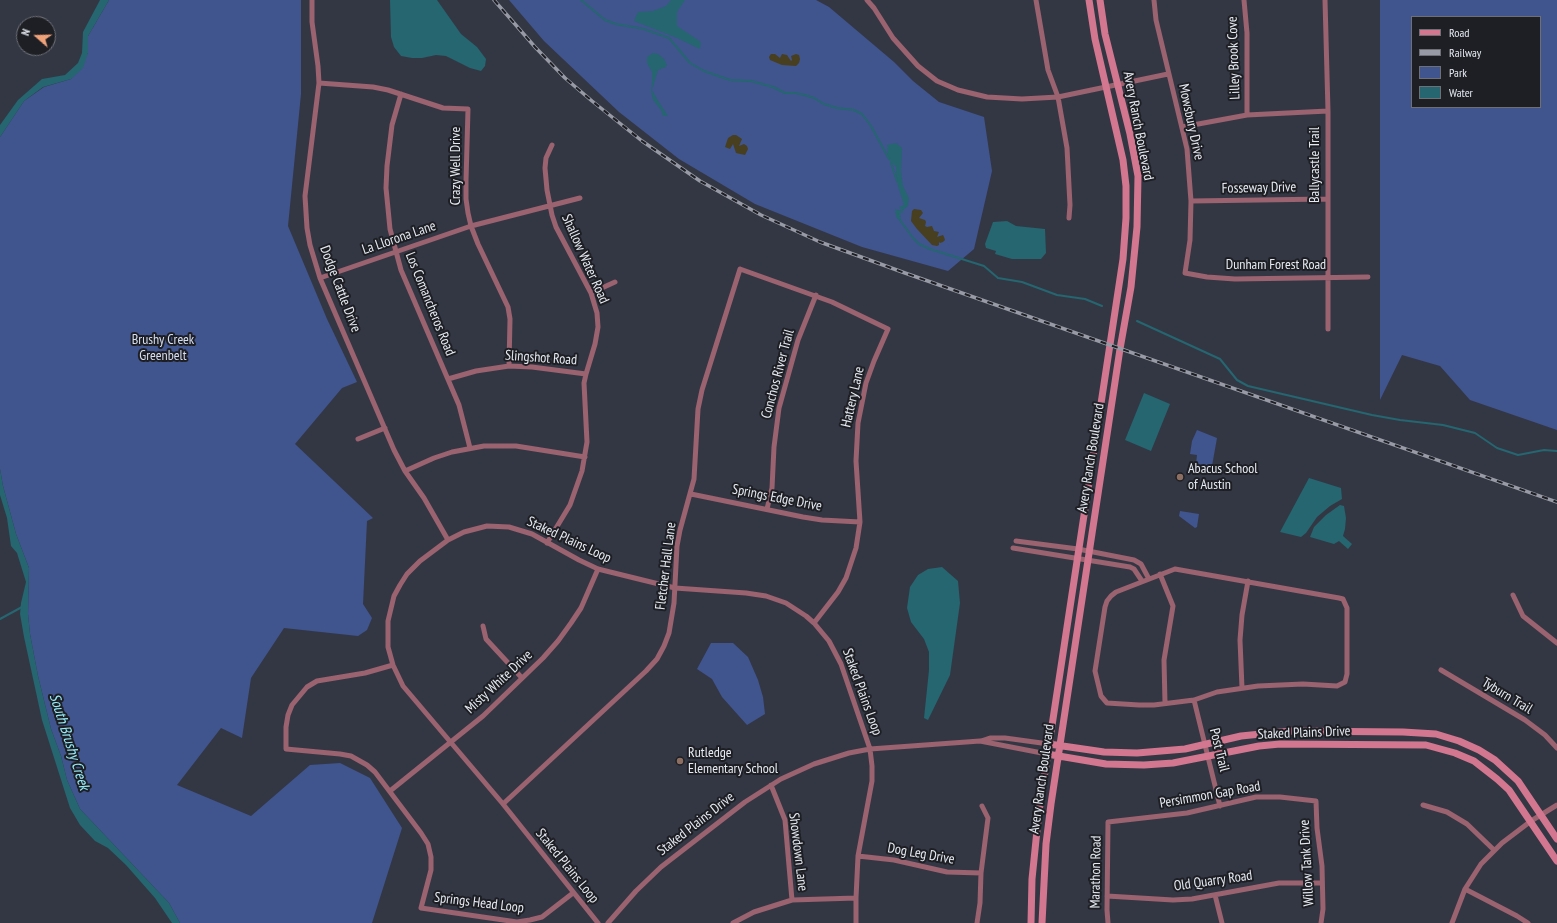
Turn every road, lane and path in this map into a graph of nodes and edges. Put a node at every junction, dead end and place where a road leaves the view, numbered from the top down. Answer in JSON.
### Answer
{"nodes":[{"id":1,"x":312,"y":0,"type":"edge"},
{"id":2,"x":867,"y":0,"type":"edge"},
{"id":3,"x":1036,"y":0,"type":"edge"},
{"id":4,"x":1089,"y":0,"type":"edge"},
{"id":5,"x":1100,"y":0,"type":"edge"},
{"id":6,"x":1154,"y":0,"type":"edge"},
{"id":7,"x":1244,"y":0,"type":"edge"},
{"id":8,"x":1325,"y":0,"type":"edge"},
{"id":9,"x":1168,"y":74,"type":"junction"},
{"id":10,"x":319,"y":83,"type":"junction"},
{"id":11,"x":1117,"y":84,"type":"junction"},
{"id":12,"x":1106,"y":87,"type":"junction"},
{"id":13,"x":401,"y":94,"type":"junction"},
{"id":14,"x":1058,"y":97,"type":"junction"},
{"id":15,"x":1328,"y":111,"type":"junction"},
{"id":16,"x":1248,"y":116,"type":"junction"},
{"id":17,"x":1182,"y":127,"type":"junction"},
{"id":18,"x":552,"y":144,"type":"dead end"},
{"id":19,"x":580,"y":198,"type":"dead end"},
{"id":20,"x":1327,"y":199,"type":"junction"},
{"id":21,"x":1191,"y":201,"type":"junction"},
{"id":22,"x":550,"y":206,"type":"junction"},
{"id":23,"x":1069,"y":218,"type":"dead end"},
{"id":24,"x":471,"y":226,"type":"junction"},
{"id":25,"x":395,"y":252,"type":"junction"},
{"id":26,"x":740,"y":269,"type":"joint"},
{"id":27,"x":1185,"y":273,"type":"joint"},
{"id":28,"x":1327,"y":277,"type":"junction"},
{"id":29,"x":1368,"y":277,"type":"dead end"},
{"id":30,"x":320,"y":278,"type":"junction"},
{"id":31,"x":615,"y":282,"type":"dead end"},
{"id":32,"x":591,"y":294,"type":"junction"},
{"id":33,"x":816,"y":296,"type":"junction"},
{"id":34,"x":1328,"y":330,"type":"dead end"},
{"id":35,"x":509,"y":366,"type":"junction"},
{"id":36,"x":586,"y":374,"type":"junction"},
{"id":37,"x":448,"y":379,"type":"junction"},
{"id":38,"x":385,"y":428,"type":"junction"},
{"id":39,"x":358,"y":439,"type":"dead end"},
{"id":40,"x":470,"y":448,"type":"junction"},
{"id":41,"x":585,"y":457,"type":"junction"},
{"id":42,"x":405,"y":471,"type":"junction"},
{"id":43,"x":691,"y":494,"type":"junction"},
{"id":44,"x":767,"y":509,"type":"junction"},
{"id":45,"x":860,"y":522,"type":"junction"},
{"id":46,"x":448,"y":540,"type":"junction"},
{"id":47,"x":1016,"y":541,"type":"dead end"},
{"id":48,"x":547,"y":543,"type":"junction"},
{"id":49,"x":1013,"y":548,"type":"dead end"},
{"id":50,"x":1078,"y":549,"type":"junction"},
{"id":51,"x":1090,"y":551,"type":"junction"},
{"id":52,"x":1077,"y":559,"type":"junction"},
{"id":53,"x":1088,"y":561,"type":"junction"},
{"id":54,"x":598,"y":569,"type":"junction"},
{"id":55,"x":1160,"y":574,"type":"junction"},
{"id":56,"x":1149,"y":579,"type":"junction"},
{"id":57,"x":1142,"y":581,"type":"junction"},
{"id":58,"x":1248,"y":581,"type":"junction"},
{"id":59,"x":675,"y":588,"type":"junction"},
{"id":60,"x":1513,"y":595,"type":"dead end"},
{"id":61,"x":814,"y":623,"type":"junction"},
{"id":62,"x":483,"y":626,"type":"dead end"},
{"id":63,"x":1557,"y":643,"type":"edge"},
{"id":64,"x":393,"y":665,"type":"junction"},
{"id":65,"x":1441,"y":670,"type":"dead end"},
{"id":66,"x":522,"y":678,"type":"junction"},
{"id":67,"x":1242,"y":688,"type":"junction"},
{"id":68,"x":1194,"y":700,"type":"junction"},
{"id":69,"x":1165,"y":703,"type":"junction"},
{"id":70,"x":980,"y":741,"type":"junction"},
{"id":71,"x":450,"y":742,"type":"junction"},
{"id":72,"x":1049,"y":744,"type":"junction"},
{"id":73,"x":1205,"y":745,"type":"junction"},
{"id":74,"x":1059,"y":746,"type":"junction"},
{"id":75,"x":1557,"y":747,"type":"edge"},
{"id":76,"x":870,"y":749,"type":"junction"},
{"id":77,"x":1047,"y":754,"type":"junction"},
{"id":78,"x":1058,"y":756,"type":"junction"},
{"id":79,"x":1208,"y":756,"type":"junction"},
{"id":80,"x":771,"y":785,"type":"junction"},
{"id":81,"x":390,"y":791,"type":"junction"},
{"id":82,"x":1316,"y":801,"type":"joint"},
{"id":83,"x":503,"y":804,"type":"junction"},
{"id":84,"x":1557,"y":804,"type":"edge"},
{"id":85,"x":1423,"y":805,"type":"dead end"},
{"id":86,"x":982,"y":806,"type":"dead end"},
{"id":87,"x":1220,"y":806,"type":"junction"},
{"id":88,"x":1542,"y":815,"type":"junction"},
{"id":89,"x":1531,"y":821,"type":"junction"},
{"id":90,"x":1108,"y":822,"type":"joint"},
{"id":91,"x":1557,"y":839,"type":"edge"},
{"id":92,"x":1494,"y":850,"type":"junction"},
{"id":93,"x":858,"y":856,"type":"junction"},
{"id":94,"x":1557,"y":861,"type":"edge"},
{"id":95,"x":981,"y":873,"type":"junction"},
{"id":96,"x":1322,"y":883,"type":"junction"},
{"id":97,"x":1465,"y":889,"type":"junction"},
{"id":98,"x":572,"y":893,"type":"junction"},
{"id":99,"x":1215,"y":895,"type":"junction"},
{"id":100,"x":1107,"y":896,"type":"junction"},
{"id":101,"x":856,"y":898,"type":"junction"},
{"id":102,"x":792,"y":900,"type":"junction"},
{"id":103,"x":598,"y":923,"type":"edge"},
{"id":104,"x":608,"y":923,"type":"edge"},
{"id":105,"x":733,"y":923,"type":"edge"},
{"id":106,"x":856,"y":923,"type":"edge"},
{"id":107,"x":977,"y":923,"type":"edge"},
{"id":108,"x":1031,"y":923,"type":"edge"},
{"id":109,"x":1042,"y":923,"type":"edge"},
{"id":110,"x":1108,"y":923,"type":"edge"},
{"id":111,"x":1222,"y":923,"type":"edge"},
{"id":112,"x":1321,"y":923,"type":"edge"},
{"id":113,"x":1452,"y":923,"type":"edge"},
{"id":114,"x":1528,"y":923,"type":"edge"}],
"edges":[{"from":1,"to":10,"type":"street","name":"Dodge Cattle Drive"},
{"from":2,"to":14,"type":"street"},
{"from":3,"to":14,"type":"street"},
{"from":4,"to":12,"type":"main road","name":"Avery Ranch Boulevard"},
{"from":5,"to":11,"type":"main road","name":"Avery Ranch Boulevard"},
{"from":6,"to":9,"type":"street","name":"Mowsbury Drive"},
{"from":7,"to":16,"type":"street","name":"Lilley Brook Cove"},
{"from":8,"to":15,"type":"street","name":"Ballycastle Trail"},
{"from":9,"to":11,"type":"street"},
{"from":9,"to":17,"type":"street","name":"Mowsbury Drive"},
{"from":10,"to":13,"type":"street","name":"Crazy Well Drive"},
{"from":10,"to":30,"type":"street","name":"Dodge Cattle Drive"},
{"from":11,"to":12,"type":"street"},
{"from":11,"to":51,"type":"main road","name":"Avery Ranch Boulevard"},
{"from":12,"to":14,"type":"street"},
{"from":12,"to":50,"type":"main road","name":"Avery Ranch Boulevard"},
{"from":13,"to":24,"type":"street","name":"Crazy Well Drive"},
{"from":13,"to":25,"type":"street","name":"Los Comancheros Road"},
{"from":14,"to":23,"type":"street"},
{"from":15,"to":16,"type":"street"},
{"from":15,"to":20,"type":"street","name":"Ballycastle Trail"},
{"from":16,"to":17,"type":"street"},
{"from":17,"to":21,"type":"street","name":"Mowsbury Drive"},
{"from":18,"to":22,"type":"street","name":"Shallow Water Road"},
{"from":19,"to":22,"type":"street","name":"La Llorona Lane"},
{"from":20,"to":21,"type":"street","name":"Fosseway Drive"},
{"from":20,"to":28,"type":"street","name":"Ballycastle Trail"},
{"from":21,"to":27,"type":"street","name":"Mowsbury Drive"},
{"from":22,"to":24,"type":"street","name":"La Llorona Lane"},
{"from":22,"to":32,"type":"street","name":"Shallow Water Road"},
{"from":24,"to":25,"type":"street","name":"La Llorona Lane"},
{"from":24,"to":35,"type":"street","name":"Crazy Well Drive"},
{"from":25,"to":30,"type":"street","name":"La Llorona Lane"},
{"from":25,"to":37,"type":"street","name":"Los Comancheros Road"},
{"from":26,"to":33,"type":"street","name":"Hattery Lane"},
{"from":26,"to":43,"type":"street","name":"Fletcher Hall Lane"},
{"from":27,"to":28,"type":"street","name":"Dunham Forest Road"},
{"from":28,"to":29,"type":"street","name":"Dunham Forest Road"},
{"from":28,"to":34,"type":"street","name":"Ballycastle Trail"},
{"from":30,"to":38,"type":"street","name":"Dodge Cattle Drive"},
{"from":31,"to":32,"type":"street"},
{"from":32,"to":36,"type":"street","name":"Shallow Water Road"},
{"from":33,"to":44,"type":"street","name":"Conchos River Trail"},
{"from":33,"to":45,"type":"street","name":"Hattery Lane"},
{"from":35,"to":36,"type":"street","name":"Slingshot Road"},
{"from":35,"to":37,"type":"street","name":"Slingshot Road"},
{"from":36,"to":41,"type":"street","name":"Shallow Water Road"},
{"from":37,"to":40,"type":"street","name":"Los Comancheros Road"},
{"from":38,"to":39,"type":"street"},
{"from":38,"to":42,"type":"street","name":"Dodge Cattle Drive"},
{"from":40,"to":41,"type":"street"},
{"from":40,"to":42,"type":"street"},
{"from":41,"to":48,"type":"street","name":"Shallow Water Road"},
{"from":42,"to":46,"type":"street","name":"Dodge Cattle Drive"},
{"from":43,"to":44,"type":"street","name":"Springs Edge Drive"},
{"from":43,"to":59,"type":"street","name":"Fletcher Hall Lane"},
{"from":44,"to":45,"type":"street","name":"Springs Edge Drive"},
{"from":45,"to":61,"type":"street","name":"Hattery Lane"},
{"from":46,"to":48,"type":"street","name":"Staked Plains Loop"},
{"from":46,"to":64,"type":"street","name":"Staked Plains Loop"},
{"from":47,"to":50,"type":"street"},
{"from":48,"to":54,"type":"street","name":"Staked Plains Loop"},
{"from":49,"to":52,"type":"street"},
{"from":50,"to":51,"type":"street"},
{"from":50,"to":52,"type":"main road","name":"Avery Ranch Boulevard"},
{"from":51,"to":53,"type":"main road","name":"Avery Ranch Boulevard"},
{"from":51,"to":56,"type":"street"},
{"from":52,"to":53,"type":"street"},
{"from":52,"to":72,"type":"main road","name":"Avery Ranch Boulevard"},
{"from":53,"to":57,"type":"street"},
{"from":53,"to":74,"type":"main road","name":"Avery Ranch Boulevard"},
{"from":54,"to":59,"type":"street","name":"Staked Plains Loop"},
{"from":54,"to":66,"type":"street","name":"Misty White Drive"},
{"from":55,"to":56,"type":"street"},
{"from":55,"to":58,"type":"street"},
{"from":55,"to":69,"type":"street"},
{"from":56,"to":57,"type":"street"},
{"from":57,"to":69,"type":"street"},
{"from":58,"to":67,"type":"street"},
{"from":58,"to":67,"type":"street"},
{"from":59,"to":61,"type":"street","name":"Staked Plains Loop"},
{"from":59,"to":83,"type":"street","name":"Fletcher Hall Lane"},
{"from":60,"to":63,"type":"street"},
{"from":61,"to":76,"type":"street","name":"Staked Plains Loop"},
{"from":62,"to":66,"type":"street"},
{"from":64,"to":71,"type":"street","name":"Staked Plains Loop"},
{"from":64,"to":81,"type":"street","name":"Springs Head Loop"},
{"from":65,"to":75,"type":"street","name":"Tyburn Trail"},
{"from":66,"to":71,"type":"street","name":"Misty White Drive"},
{"from":67,"to":68,"type":"street"},
{"from":68,"to":69,"type":"street"},
{"from":68,"to":73,"type":"street","name":"Post Trail"},
{"from":70,"to":72,"type":"street","name":"Staked Plains Drive"},
{"from":70,"to":76,"type":"street","name":"Staked Plains Drive"},
{"from":70,"to":77,"type":"street","name":"Staked Plains Drive"},
{"from":71,"to":81,"type":"street","name":"Misty White Drive"},
{"from":71,"to":83,"type":"street","name":"Staked Plains Loop"},
{"from":72,"to":74,"type":"main road","name":"Staked Plains Drive"},
{"from":72,"to":77,"type":"main road","name":"Avery Ranch Boulevard"},
{"from":73,"to":74,"type":"main road","name":"Staked Plains Drive"},
{"from":73,"to":79,"type":"street","name":"Post Trail"},
{"from":73,"to":88,"type":"main road","name":"Staked Plains Drive"},
{"from":74,"to":78,"type":"main road","name":"Avery Ranch Boulevard"},
{"from":76,"to":80,"type":"street","name":"Staked Plains Drive"},
{"from":76,"to":93,"type":"street","name":"Staked Plains Loop"},
{"from":77,"to":78,"type":"main road","name":"Staked Plains Drive"},
{"from":77,"to":108,"type":"main road","name":"Avery Ranch Boulevard"},
{"from":78,"to":79,"type":"main road","name":"Staked Plains Drive"},
{"from":78,"to":109,"type":"main road","name":"Avery Ranch Boulevard"},
{"from":79,"to":87,"type":"street","name":"Post Trail"},
{"from":79,"to":89,"type":"main road","name":"Staked Plains Drive"},
{"from":80,"to":102,"type":"street","name":"Showdown Lane"},
{"from":80,"to":104,"type":"street","name":"Staked Plains Drive"},
{"from":81,"to":98,"type":"street","name":"Springs Head Loop"},
{"from":82,"to":87,"type":"street","name":"Persimmon Gap Road"},
{"from":82,"to":96,"type":"street","name":"Willow Tank Drive"},
{"from":83,"to":98,"type":"street","name":"Staked Plains Loop"},
{"from":84,"to":88,"type":"street"},
{"from":85,"to":92,"type":"street"},
{"from":86,"to":95,"type":"street"},
{"from":87,"to":90,"type":"street","name":"Persimmon Gap Road"},
{"from":88,"to":89,"type":"street"},
{"from":88,"to":91,"type":"main road","name":"Staked Plains Drive"},
{"from":89,"to":92,"type":"street"},
{"from":89,"to":94,"type":"main road","name":"Staked Plains Drive"},
{"from":90,"to":100,"type":"street","name":"Marathon Road"},
{"from":92,"to":97,"type":"street"},
{"from":93,"to":95,"type":"street","name":"Dog Leg Drive"},
{"from":93,"to":101,"type":"street","name":"Staked Plains Loop"},
{"from":95,"to":107,"type":"street"},
{"from":96,"to":99,"type":"street","name":"Old Quarry Road"},
{"from":96,"to":112,"type":"street","name":"Willow Tank Drive"},
{"from":97,"to":113,"type":"street"},
{"from":97,"to":114,"type":"street"},
{"from":98,"to":103,"type":"street","name":"Staked Plains Loop"},
{"from":99,"to":100,"type":"street","name":"Old Quarry Road"},
{"from":99,"to":111,"type":"street"},
{"from":100,"to":110,"type":"street","name":"Marathon Road"},
{"from":101,"to":102,"type":"street"},
{"from":101,"to":106,"type":"street","name":"Staked Plains Loop"},
{"from":102,"to":105,"type":"street"}]}
